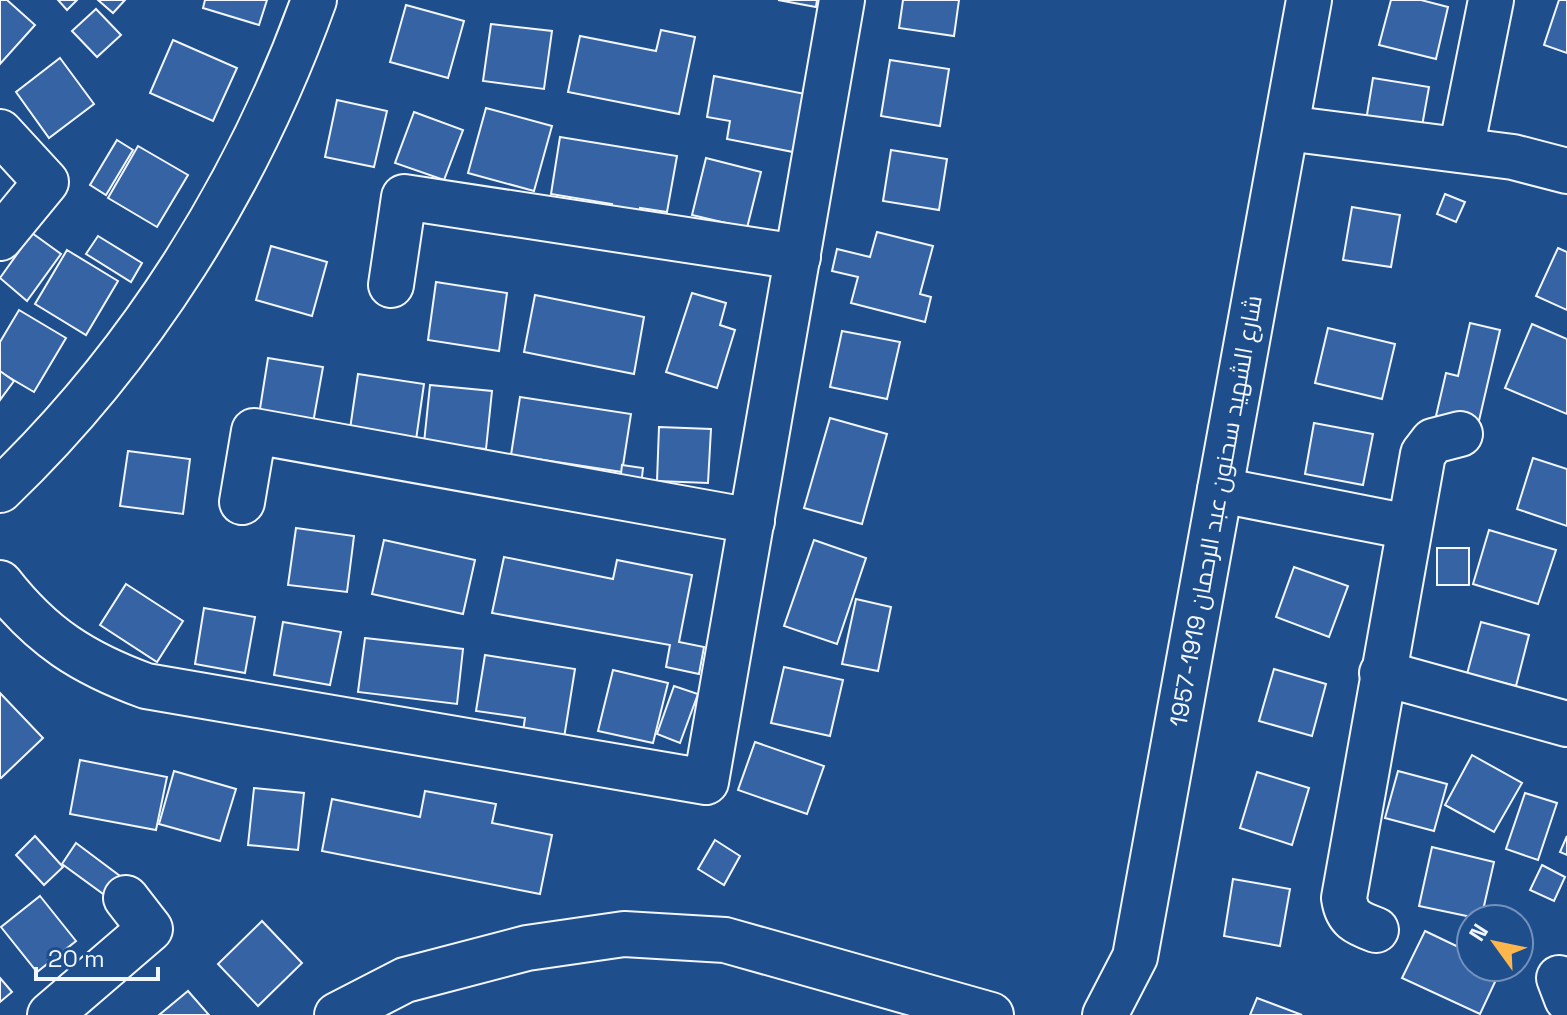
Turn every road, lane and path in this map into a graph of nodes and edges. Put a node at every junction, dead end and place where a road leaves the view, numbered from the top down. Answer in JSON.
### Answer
{"nodes":[{"id":1,"x":314,"y":0,"type":"edge"},
{"id":2,"x":1309,"y":0,"type":"edge"},
{"id":3,"x":1491,"y":0,"type":"edge"},
{"id":4,"x":832,"y":2,"type":"edge"},
{"id":5,"x":1286,"y":128,"type":"junction"},
{"id":6,"x":0,"y":132,"type":"edge"},
{"id":7,"x":1461,"y":150,"type":"junction"},
{"id":8,"x":1567,"y":171,"type":"edge"},
{"id":9,"x":0,"y":238,"type":"edge"},
{"id":10,"x":798,"y":257,"type":"junction"},
{"id":11,"x":391,"y":285,"type":"dead end"},
{"id":12,"x":1460,"y":434,"type":"dead end"},
{"id":13,"x":0,"y":490,"type":"edge"},
{"id":14,"x":1220,"y":490,"type":"junction"},
{"id":15,"x":242,"y":502,"type":"dead end"},
{"id":16,"x":752,"y":521,"type":"junction"},
{"id":17,"x":1409,"y":527,"type":"junction"},
{"id":18,"x":0,"y":583,"type":"edge"},
{"id":19,"x":1382,"y":673,"type":"junction"},
{"id":20,"x":1567,"y":724,"type":"edge"},
{"id":21,"x":126,"y":898,"type":"dead end"},
{"id":22,"x":1376,"y":930,"type":"dead end"},
{"id":23,"x":50,"y":1015,"type":"edge"},
{"id":24,"x":337,"y":1015,"type":"edge"},
{"id":25,"x":991,"y":1015,"type":"edge"},
{"id":26,"x":1105,"y":1015,"type":"edge"}],
"edges":[{"from":1,"to":13,"type":"street"},
{"from":2,"to":5,"type":"street","name":"شارع الشهيد سحنون عبد الرحمان 1919-1957"},
{"from":3,"to":7,"type":"street"},
{"from":4,"to":10,"type":"street"},
{"from":5,"to":7,"type":"street"},
{"from":5,"to":14,"type":"street","name":"شارع الشهيد سحنون عبد الرحمان 1919-1957"},
{"from":6,"to":9,"type":"street"},
{"from":7,"to":8,"type":"street"},
{"from":10,"to":11,"type":"street"},
{"from":10,"to":16,"type":"street"},
{"from":12,"to":17,"type":"street"},
{"from":14,"to":17,"type":"street"},
{"from":14,"to":26,"type":"street","name":"شارع الشهيد سحنون عبد الرحمان 1919-1957"},
{"from":15,"to":16,"type":"street"},
{"from":16,"to":18,"type":"street"},
{"from":17,"to":19,"type":"street"},
{"from":19,"to":20,"type":"street"},
{"from":19,"to":22,"type":"street"},
{"from":21,"to":23,"type":"street"},
{"from":24,"to":25,"type":"street"}]}
